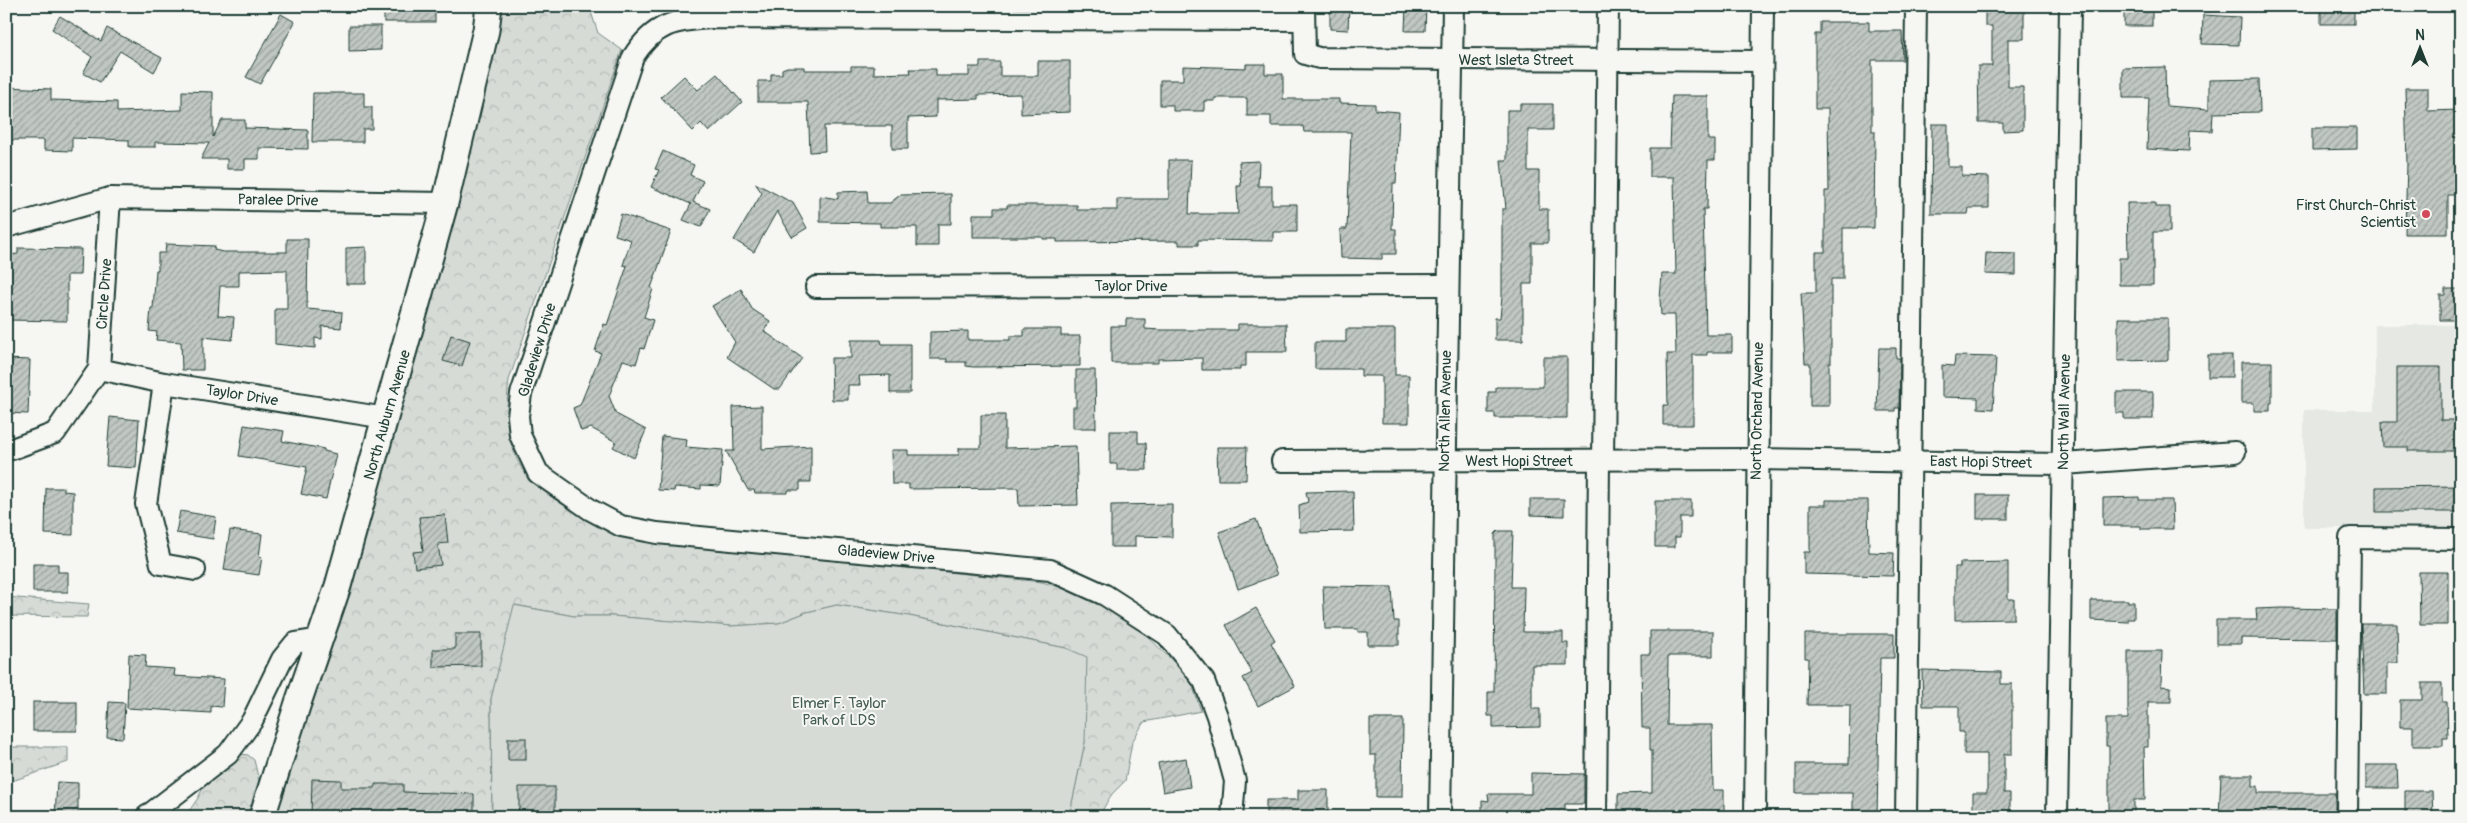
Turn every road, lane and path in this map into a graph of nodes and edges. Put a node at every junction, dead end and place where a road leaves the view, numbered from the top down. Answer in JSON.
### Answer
{"nodes":[{"id":1,"x":489,"y":6,"type":"edge"},
{"id":2,"x":1453,"y":6,"type":"edge"},
{"id":3,"x":1608,"y":6,"type":"edge"},
{"id":4,"x":1763,"y":6,"type":"edge"},
{"id":5,"x":1916,"y":6,"type":"edge"},
{"id":6,"x":2070,"y":6,"type":"edge"},
{"id":7,"x":1304,"y":13,"type":"edge"},
{"id":8,"x":1452,"y":59,"type":"junction"},
{"id":9,"x":1607,"y":60,"type":"junction"},
{"id":10,"x":1762,"y":61,"type":"junction"},
{"id":11,"x":110,"y":198,"type":"junction"},
{"id":12,"x":445,"y":203,"type":"junction"},
{"id":13,"x":6,"y":226,"type":"edge"},
{"id":14,"x":1447,"y":285,"type":"junction"},
{"id":15,"x":816,"y":287,"type":"dead end"},
{"id":16,"x":99,"y":368,"type":"junction"},
{"id":17,"x":164,"y":383,"type":"junction"},
{"id":18,"x":386,"y":418,"type":"junction"},
{"id":19,"x":6,"y":448,"type":"edge"},
{"id":20,"x":2235,"y":452,"type":"dead end"},
{"id":21,"x":1757,"y":459,"type":"junction"},
{"id":22,"x":1601,"y":460,"type":"junction"},
{"id":23,"x":1282,"y":461,"type":"dead end"},
{"id":24,"x":1444,"y":461,"type":"junction"},
{"id":25,"x":1911,"y":461,"type":"junction"},
{"id":26,"x":2063,"y":464,"type":"junction"},
{"id":27,"x":2461,"y":539,"type":"edge"},
{"id":28,"x":195,"y":570,"type":"dead end"},
{"id":29,"x":320,"y":639,"type":"junction"},
{"id":30,"x":146,"y":817,"type":"edge"},
{"id":31,"x":262,"y":817,"type":"edge"},
{"id":32,"x":1232,"y":817,"type":"edge"},
{"id":33,"x":1440,"y":817,"type":"edge"},
{"id":34,"x":1596,"y":817,"type":"edge"},
{"id":35,"x":1755,"y":817,"type":"edge"},
{"id":36,"x":1906,"y":817,"type":"edge"},
{"id":37,"x":2057,"y":817,"type":"edge"},
{"id":38,"x":2347,"y":817,"type":"edge"}],
"edges":[{"from":1,"to":12,"type":"main road","name":"North Auburn Avenue"},
{"from":2,"to":8,"type":"street","name":"North Allen Avenue"},
{"from":3,"to":9,"type":"street"},
{"from":4,"to":10,"type":"street","name":"North Orchard Avenue"},
{"from":5,"to":25,"type":"street"},
{"from":6,"to":26,"type":"street","name":"North Wall Avenue"},
{"from":7,"to":8,"type":"street","name":"West Isleta Street"},
{"from":7,"to":32,"type":"street","name":"Gladeview Drive"},
{"from":8,"to":9,"type":"street","name":"West Isleta Street"},
{"from":8,"to":14,"type":"street","name":"North Allen Avenue"},
{"from":9,"to":10,"type":"street","name":"West Isleta Street"},
{"from":9,"to":22,"type":"street"},
{"from":10,"to":21,"type":"street","name":"North Orchard Avenue"},
{"from":11,"to":12,"type":"street","name":"Paralee Drive"},
{"from":11,"to":13,"type":"street"},
{"from":11,"to":16,"type":"street","name":"Circle Drive"},
{"from":12,"to":18,"type":"main road","name":"North Auburn Avenue"},
{"from":14,"to":15,"type":"street","name":"Taylor Drive"},
{"from":14,"to":24,"type":"street","name":"North Allen Avenue"},
{"from":16,"to":17,"type":"street","name":"Taylor Drive"},
{"from":16,"to":19,"type":"street","name":"Circle Drive"},
{"from":17,"to":18,"type":"street","name":"Taylor Drive"},
{"from":17,"to":28,"type":"street"},
{"from":18,"to":29,"type":"main road","name":"North Auburn Avenue"},
{"from":20,"to":26,"type":"street","name":"East Hopi Street"},
{"from":21,"to":22,"type":"street","name":"West Hopi Street"},
{"from":21,"to":25,"type":"street","name":"East Hopi Street"},
{"from":21,"to":35,"type":"street","name":"North Orchard Avenue"},
{"from":22,"to":24,"type":"street","name":"West Hopi Street"},
{"from":22,"to":34,"type":"street"},
{"from":23,"to":24,"type":"street","name":"West Hopi Street"},
{"from":24,"to":33,"type":"street","name":"North Allen Avenue"},
{"from":25,"to":26,"type":"street","name":"East Hopi Street"},
{"from":25,"to":36,"type":"street"},
{"from":26,"to":37,"type":"street","name":"North Wall Avenue"},
{"from":27,"to":38,"type":"street"},
{"from":29,"to":30,"type":"street"},
{"from":29,"to":31,"type":"main road","name":"North Auburn Avenue"}]}
